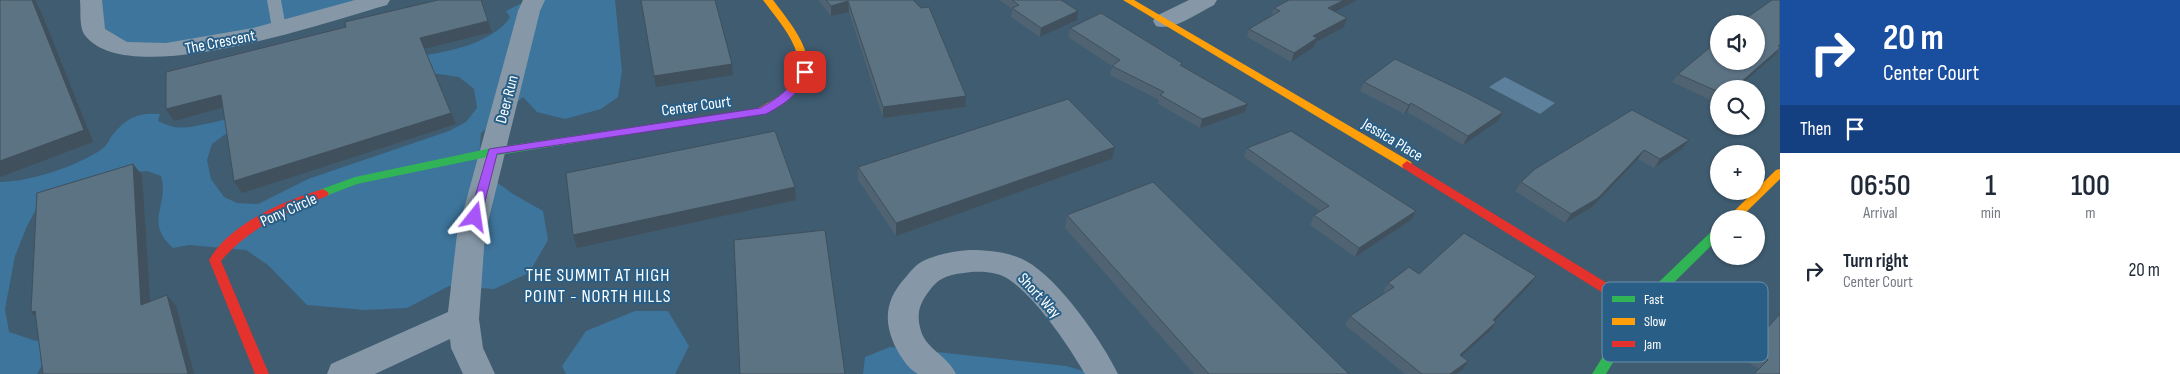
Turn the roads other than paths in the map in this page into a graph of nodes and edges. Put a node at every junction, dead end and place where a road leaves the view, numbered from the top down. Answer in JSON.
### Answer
{"nodes":[{"id":1,"x":91,"y":0,"type":"edge"},
{"id":2,"x":274,"y":0,"type":"edge"},
{"id":3,"x":379,"y":0,"type":"edge"},
{"id":4,"x":534,"y":0,"type":"edge"},
{"id":5,"x":768,"y":0,"type":"edge"},
{"id":6,"x":1128,"y":0,"type":"edge"},
{"id":7,"x":1206,"y":0,"type":"edge"},
{"id":8,"x":1164,"y":21,"type":"junction"},
{"id":9,"x":279,"y":28,"type":"junction"},
{"id":10,"x":492,"y":152,"type":"junction"},
{"id":11,"x":1780,"y":173,"type":"edge"},
{"id":12,"x":1741,"y":210,"type":"edge"},
{"id":13,"x":1710,"y":240,"type":"edge"},
{"id":14,"x":1667,"y":282,"type":"edge"},
{"id":15,"x":1602,"y":286,"type":"edge"},
{"id":16,"x":463,"y":319,"type":"junction"},
{"id":17,"x":1606,"y":362,"type":"edge"},
{"id":18,"x":262,"y":374,"type":"edge"},
{"id":19,"x":343,"y":374,"type":"edge"},
{"id":20,"x":479,"y":374,"type":"edge"},
{"id":21,"x":940,"y":374,"type":"edge"},
{"id":22,"x":1102,"y":374,"type":"edge"},
{"id":23,"x":1599,"y":374,"type":"edge"}],
"edges":[{"from":1,"to":9,"type":"street","name":"The Crescent"},
{"from":2,"to":9,"type":"lane"},
{"from":3,"to":9,"type":"street","name":"The Crescent"},
{"from":4,"to":10,"type":"street","name":"Deer Run"},
{"from":5,"to":10,"type":"street","name":"Center Court"},
{"from":6,"to":8,"type":"street","name":"Jessica Place"},
{"from":7,"to":8,"type":"street"},
{"from":8,"to":15,"type":"street","name":"Jessica Place"},
{"from":10,"to":16,"type":"street","name":"Deer Run"},
{"from":10,"to":18,"type":"street","name":"Pony Circle"},
{"from":11,"to":12,"type":"street"},
{"from":13,"to":14,"type":"street"},
{"from":16,"to":19,"type":"street"},
{"from":16,"to":20,"type":"street","name":"Deer Run"},
{"from":17,"to":23,"type":"street"},
{"from":21,"to":22,"type":"street","name":"Short Way"}]}
